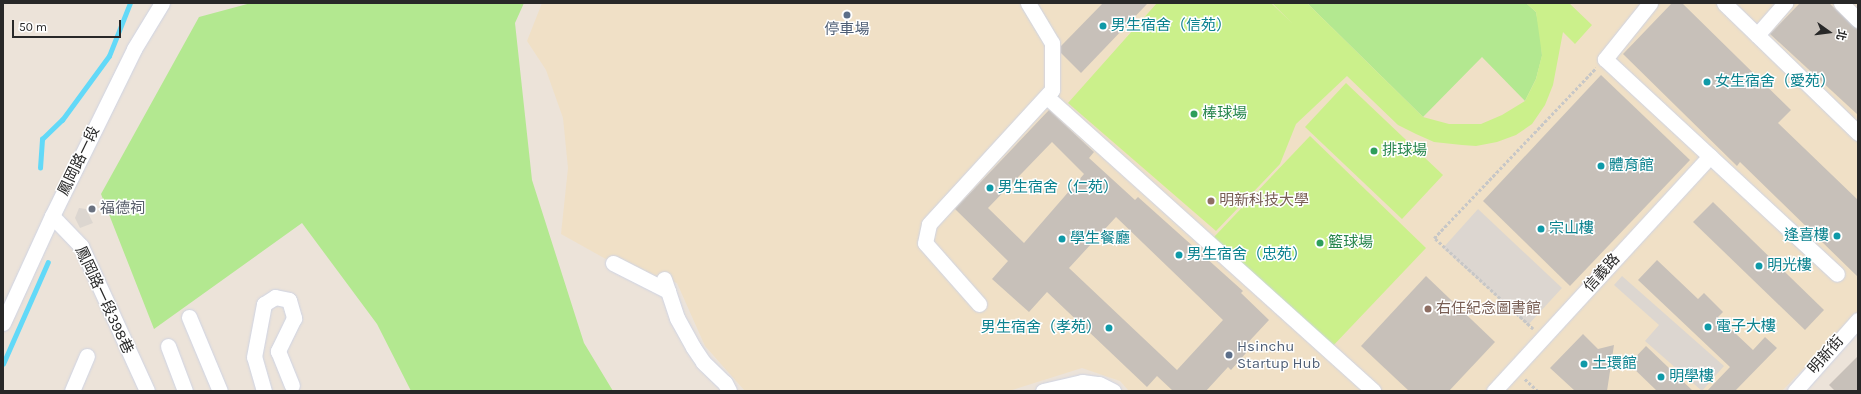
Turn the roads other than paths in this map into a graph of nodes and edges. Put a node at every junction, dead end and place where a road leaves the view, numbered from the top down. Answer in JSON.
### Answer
{"nodes":[{"id":1,"x":162,"y":3,"type":"edge"},
{"id":2,"x":1028,"y":3,"type":"edge"},
{"id":3,"x":1650,"y":3,"type":"edge"},
{"id":4,"x":1724,"y":3,"type":"edge"},
{"id":5,"x":1785,"y":3,"type":"edge"},
{"id":6,"x":1841,"y":3,"type":"edge"},
{"id":7,"x":1858,"y":20,"type":"edge"},
{"id":8,"x":1757,"y":34,"type":"junction"},
{"id":9,"x":1047,"y":97,"type":"junction"},
{"id":10,"x":1858,"y":133,"type":"edge"},
{"id":11,"x":1710,"y":156,"type":"junction"},
{"id":12,"x":52,"y":216,"type":"junction"},
{"id":13,"x":613,"y":263,"type":"dead end"},
{"id":14,"x":1837,"y":274,"type":"dead end"},
{"id":15,"x":979,"y":304,"type":"dead end"},
{"id":16,"x":189,"y":317,"type":"dead end"},
{"id":17,"x":1858,"y":320,"type":"edge"},
{"id":18,"x":3,"y":323,"type":"edge"},
{"id":19,"x":168,"y":346,"type":"dead end"},
{"id":20,"x":87,"y":356,"type":"dead end"},
{"id":21,"x":292,"y":385,"type":"dead end"},
{"id":22,"x":72,"y":391,"type":"edge"},
{"id":23,"x":147,"y":391,"type":"edge"},
{"id":24,"x":185,"y":391,"type":"edge"},
{"id":25,"x":220,"y":391,"type":"edge"},
{"id":26,"x":264,"y":391,"type":"edge"},
{"id":27,"x":729,"y":391,"type":"edge"},
{"id":28,"x":1043,"y":391,"type":"edge"},
{"id":29,"x":1113,"y":391,"type":"edge"},
{"id":30,"x":1373,"y":391,"type":"edge"},
{"id":31,"x":1494,"y":391,"type":"edge"},
{"id":32,"x":1795,"y":391,"type":"edge"}],
"edges":[{"from":1,"to":12,"type":"street","name":"鳳岡路一段"},
{"from":2,"to":9,"type":"street"},
{"from":3,"to":11,"type":"street"},
{"from":4,"to":8,"type":"street"},
{"from":5,"to":8,"type":"street"},
{"from":6,"to":7,"type":"street"},
{"from":8,"to":10,"type":"street"},
{"from":9,"to":15,"type":"street"},
{"from":9,"to":30,"type":"street"},
{"from":11,"to":14,"type":"street"},
{"from":11,"to":31,"type":"street","name":"信義路"},
{"from":12,"to":18,"type":"street","name":"鳳岡路一段"},
{"from":12,"to":23,"type":"street","name":"鳳岡路一段398巷"},
{"from":13,"to":27,"type":"street"},
{"from":16,"to":25,"type":"street"},
{"from":17,"to":32,"type":"street","name":"明新街"},
{"from":19,"to":24,"type":"street"},
{"from":20,"to":22,"type":"street"},
{"from":21,"to":26,"type":"street"},
{"from":28,"to":29,"type":"street"}]}
